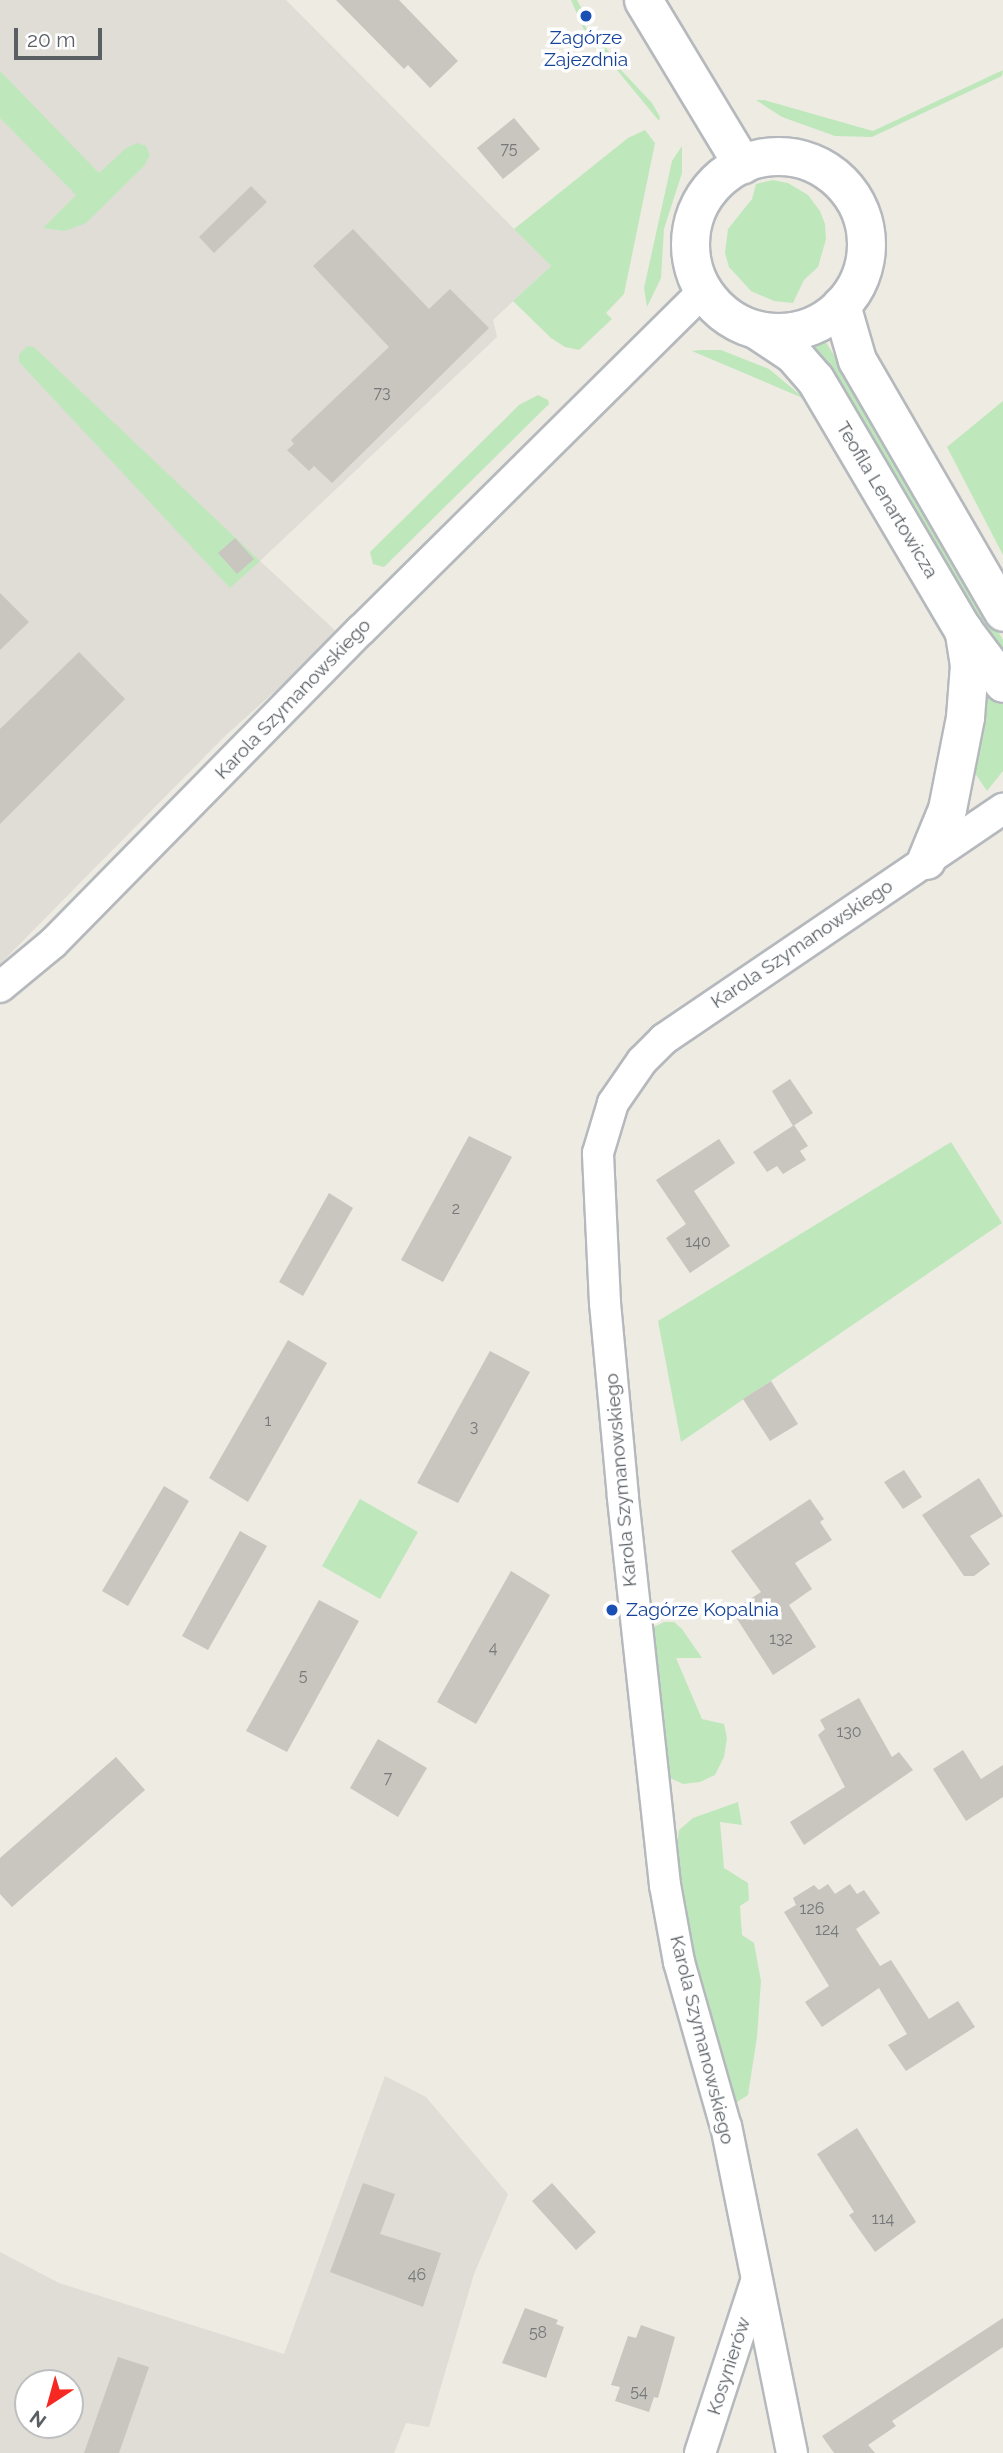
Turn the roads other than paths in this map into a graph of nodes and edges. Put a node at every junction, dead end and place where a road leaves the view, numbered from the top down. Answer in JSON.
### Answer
{"nodes":[{"id":1,"x":643,"y":0,"type":"edge"},
{"id":2,"x":742,"y":164,"type":"junction"},
{"id":3,"x":703,"y":290,"type":"junction"},
{"id":4,"x":841,"y":305,"type":"junction"},
{"id":5,"x":757,"y":330,"type":"junction"},
{"id":6,"x":1003,"y":612,"type":"edge"},
{"id":7,"x":963,"y":628,"type":"junction"},
{"id":8,"x":1003,"y":683,"type":"edge"},
{"id":9,"x":1003,"y":809,"type":"edge"},
{"id":10,"x":926,"y":860,"type":"junction"},
{"id":11,"x":0,"y":987,"type":"edge"},
{"id":12,"x":757,"y":2278,"type":"junction"},
{"id":13,"x":700,"y":2453,"type":"edge"},
{"id":14,"x":792,"y":2453,"type":"edge"}],
"edges":[{"from":1,"to":2,"type":"street"},
{"from":2,"to":3,"type":"street"},
{"from":2,"to":4,"type":"street"},
{"from":3,"to":5,"type":"street"},
{"from":3,"to":11,"type":"street","name":"Karola Szymanowskiego"},
{"from":4,"to":5,"type":"street"},
{"from":4,"to":6,"type":"street"},
{"from":5,"to":7,"type":"street","name":"Teofila Lenartowicza"},
{"from":7,"to":8,"type":"street","name":"Teofila Lenartowicza"},
{"from":7,"to":10,"type":"street"},
{"from":9,"to":10,"type":"street","name":"Karola Szymanowskiego"},
{"from":10,"to":12,"type":"street","name":"Karola Szymanowskiego"},
{"from":12,"to":13,"type":"street","name":"Kosynierów"},
{"from":12,"to":14,"type":"street","name":"Karola Szymanowskiego"}]}
